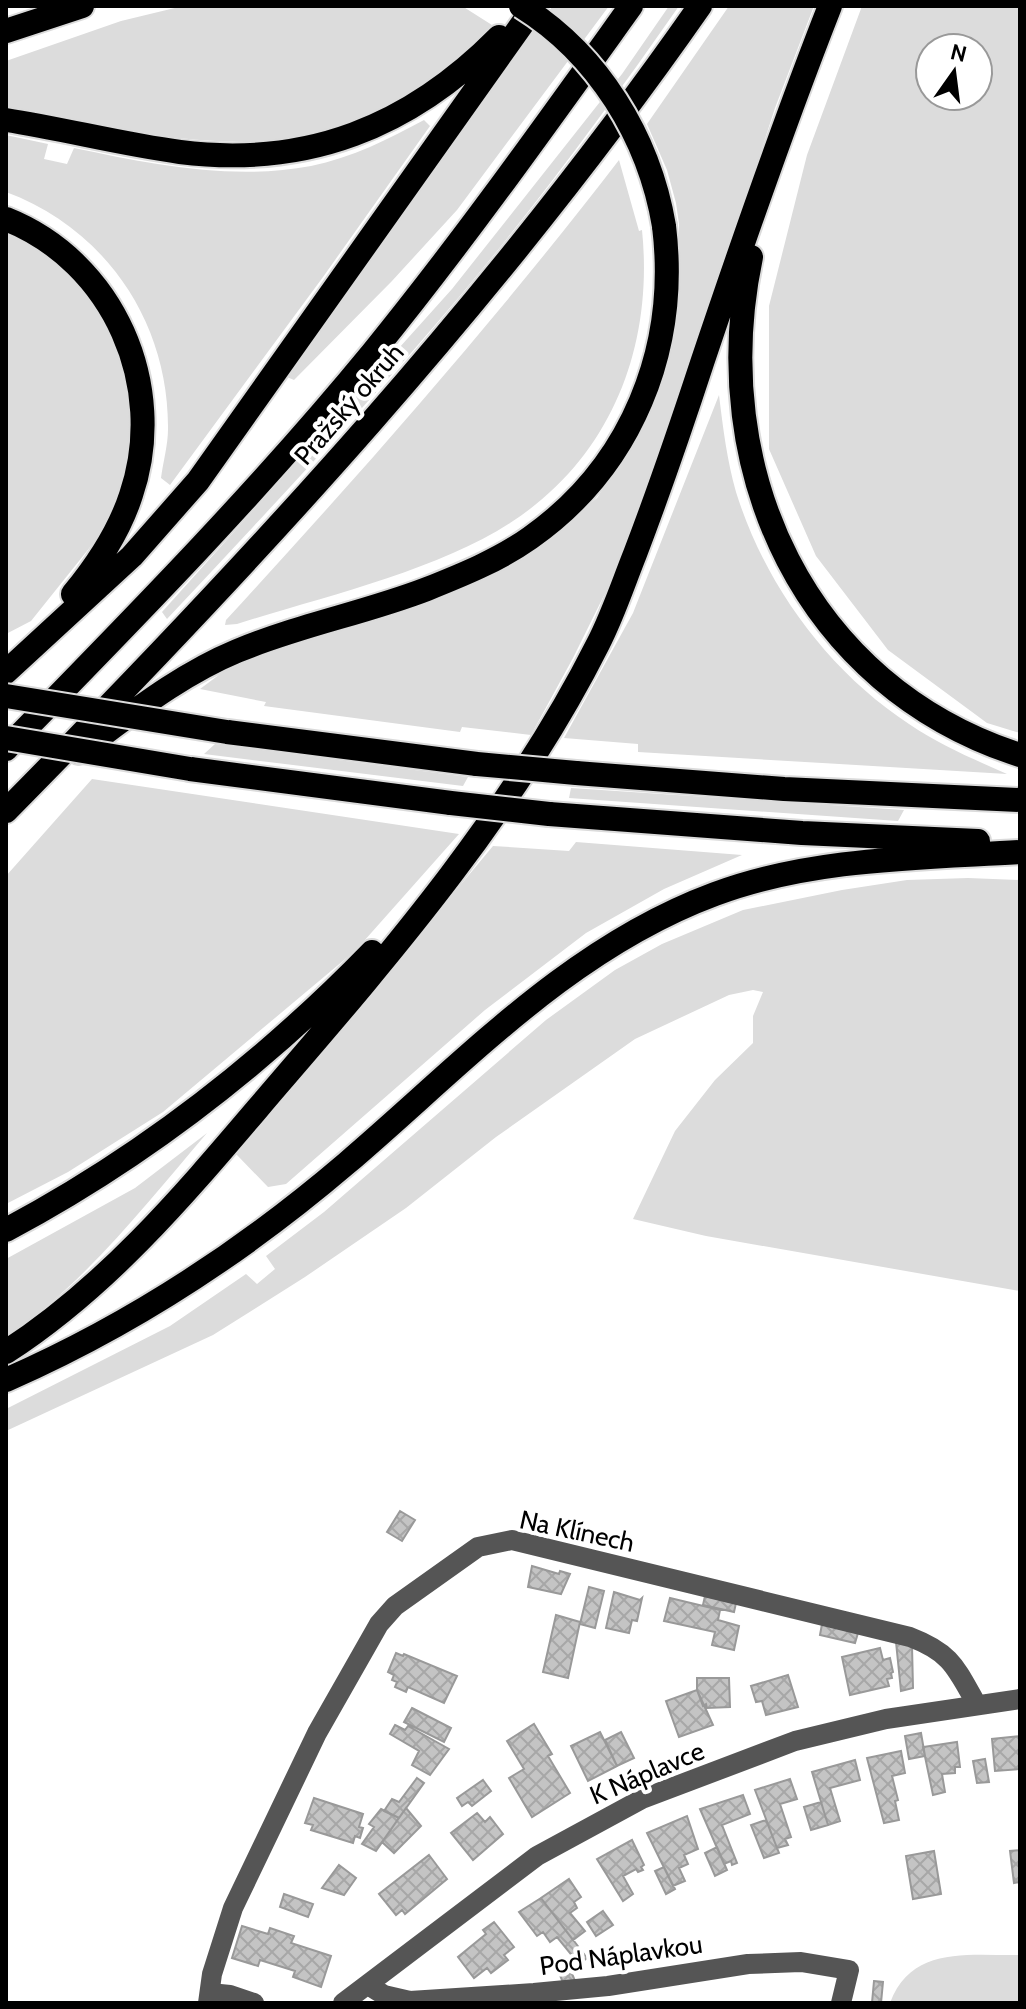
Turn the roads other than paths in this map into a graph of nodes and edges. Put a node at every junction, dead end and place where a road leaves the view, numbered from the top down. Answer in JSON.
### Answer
{"nodes":[{"id":1,"x":82,"y":6,"type":"edge"},
{"id":2,"x":521,"y":6,"type":"edge"},
{"id":3,"x":528,"y":6,"type":"edge"},
{"id":4,"x":535,"y":6,"type":"edge"},
{"id":5,"x":631,"y":6,"type":"edge"},
{"id":6,"x":700,"y":6,"type":"edge"},
{"id":7,"x":830,"y":6,"type":"edge"},
{"id":8,"x":6,"y":31,"type":"edge"},
{"id":9,"x":6,"y":120,"type":"edge"},
{"id":10,"x":785,"y":131,"type":"junction"},
{"id":11,"x":6,"y":219,"type":"edge"},
{"id":12,"x":9,"y":673,"type":"edge"},
{"id":13,"x":6,"y":696,"type":"edge"},
{"id":14,"x":78,"y":708,"type":"junction"},
{"id":15,"x":6,"y":738,"type":"edge"},
{"id":16,"x":6,"y":749,"type":"edge"},
{"id":17,"x":1020,"y":755,"type":"edge"},
{"id":18,"x":28,"y":788,"type":"junction"},
{"id":19,"x":1020,"y":800,"type":"edge"},
{"id":20,"x":6,"y":811,"type":"edge"},
{"id":21,"x":476,"y":839,"type":"junction"},
{"id":22,"x":1020,"y":842,"type":"edge"},
{"id":23,"x":1020,"y":852,"type":"edge"},
{"id":24,"x":6,"y":1230,"type":"edge"},
{"id":25,"x":6,"y":1352,"type":"edge"},
{"id":26,"x":6,"y":1380,"type":"edge"},
{"id":27,"x":1020,"y":1699,"type":"edge"},
{"id":28,"x":977,"y":1705,"type":"junction"},
{"id":29,"x":368,"y":1985,"type":"junction"},
{"id":30,"x":209,"y":1998,"type":"edge"},
{"id":31,"x":254,"y":2003,"type":"edge"},
{"id":32,"x":343,"y":2003,"type":"edge"},
{"id":33,"x":841,"y":2003,"type":"edge"}],
"edges":[{"from":1,"to":8,"type":"highway"},
{"from":2,"to":18,"type":"highway","bridge":true},
{"from":3,"to":9,"type":"highway"},
{"from":4,"to":12,"type":"highway"},
{"from":5,"to":16,"type":"highway","name":"Pražský okruh"},
{"from":6,"to":18,"type":"highway","name":"Pražský okruh"},
{"from":7,"to":10,"type":"highway"},
{"from":10,"to":17,"type":"highway"},
{"from":10,"to":21,"type":"highway"},
{"from":11,"to":12,"type":"highway"},
{"from":12,"to":14,"type":"highway","bridge":true},
{"from":13,"to":14,"type":"highway","bridge":true},
{"from":14,"to":19,"type":"highway","bridge":true},
{"from":15,"to":22,"type":"highway","bridge":true},
{"from":18,"to":20,"type":"highway","name":"Pražský okruh"},
{"from":21,"to":24,"type":"highway"},
{"from":21,"to":25,"type":"highway"},
{"from":23,"to":26,"type":"highway"},
{"from":27,"to":28,"type":"street","name":"K Náplavce"},
{"from":28,"to":29,"type":"street","name":"K Náplavce"},
{"from":28,"to":30,"type":"street","name":"Na Klínech"},
{"from":29,"to":32,"type":"street","name":"K Náplavce"},
{"from":29,"to":33,"type":"street","name":"Pod Náplavkou"},
{"from":30,"to":31,"type":"street"}]}
